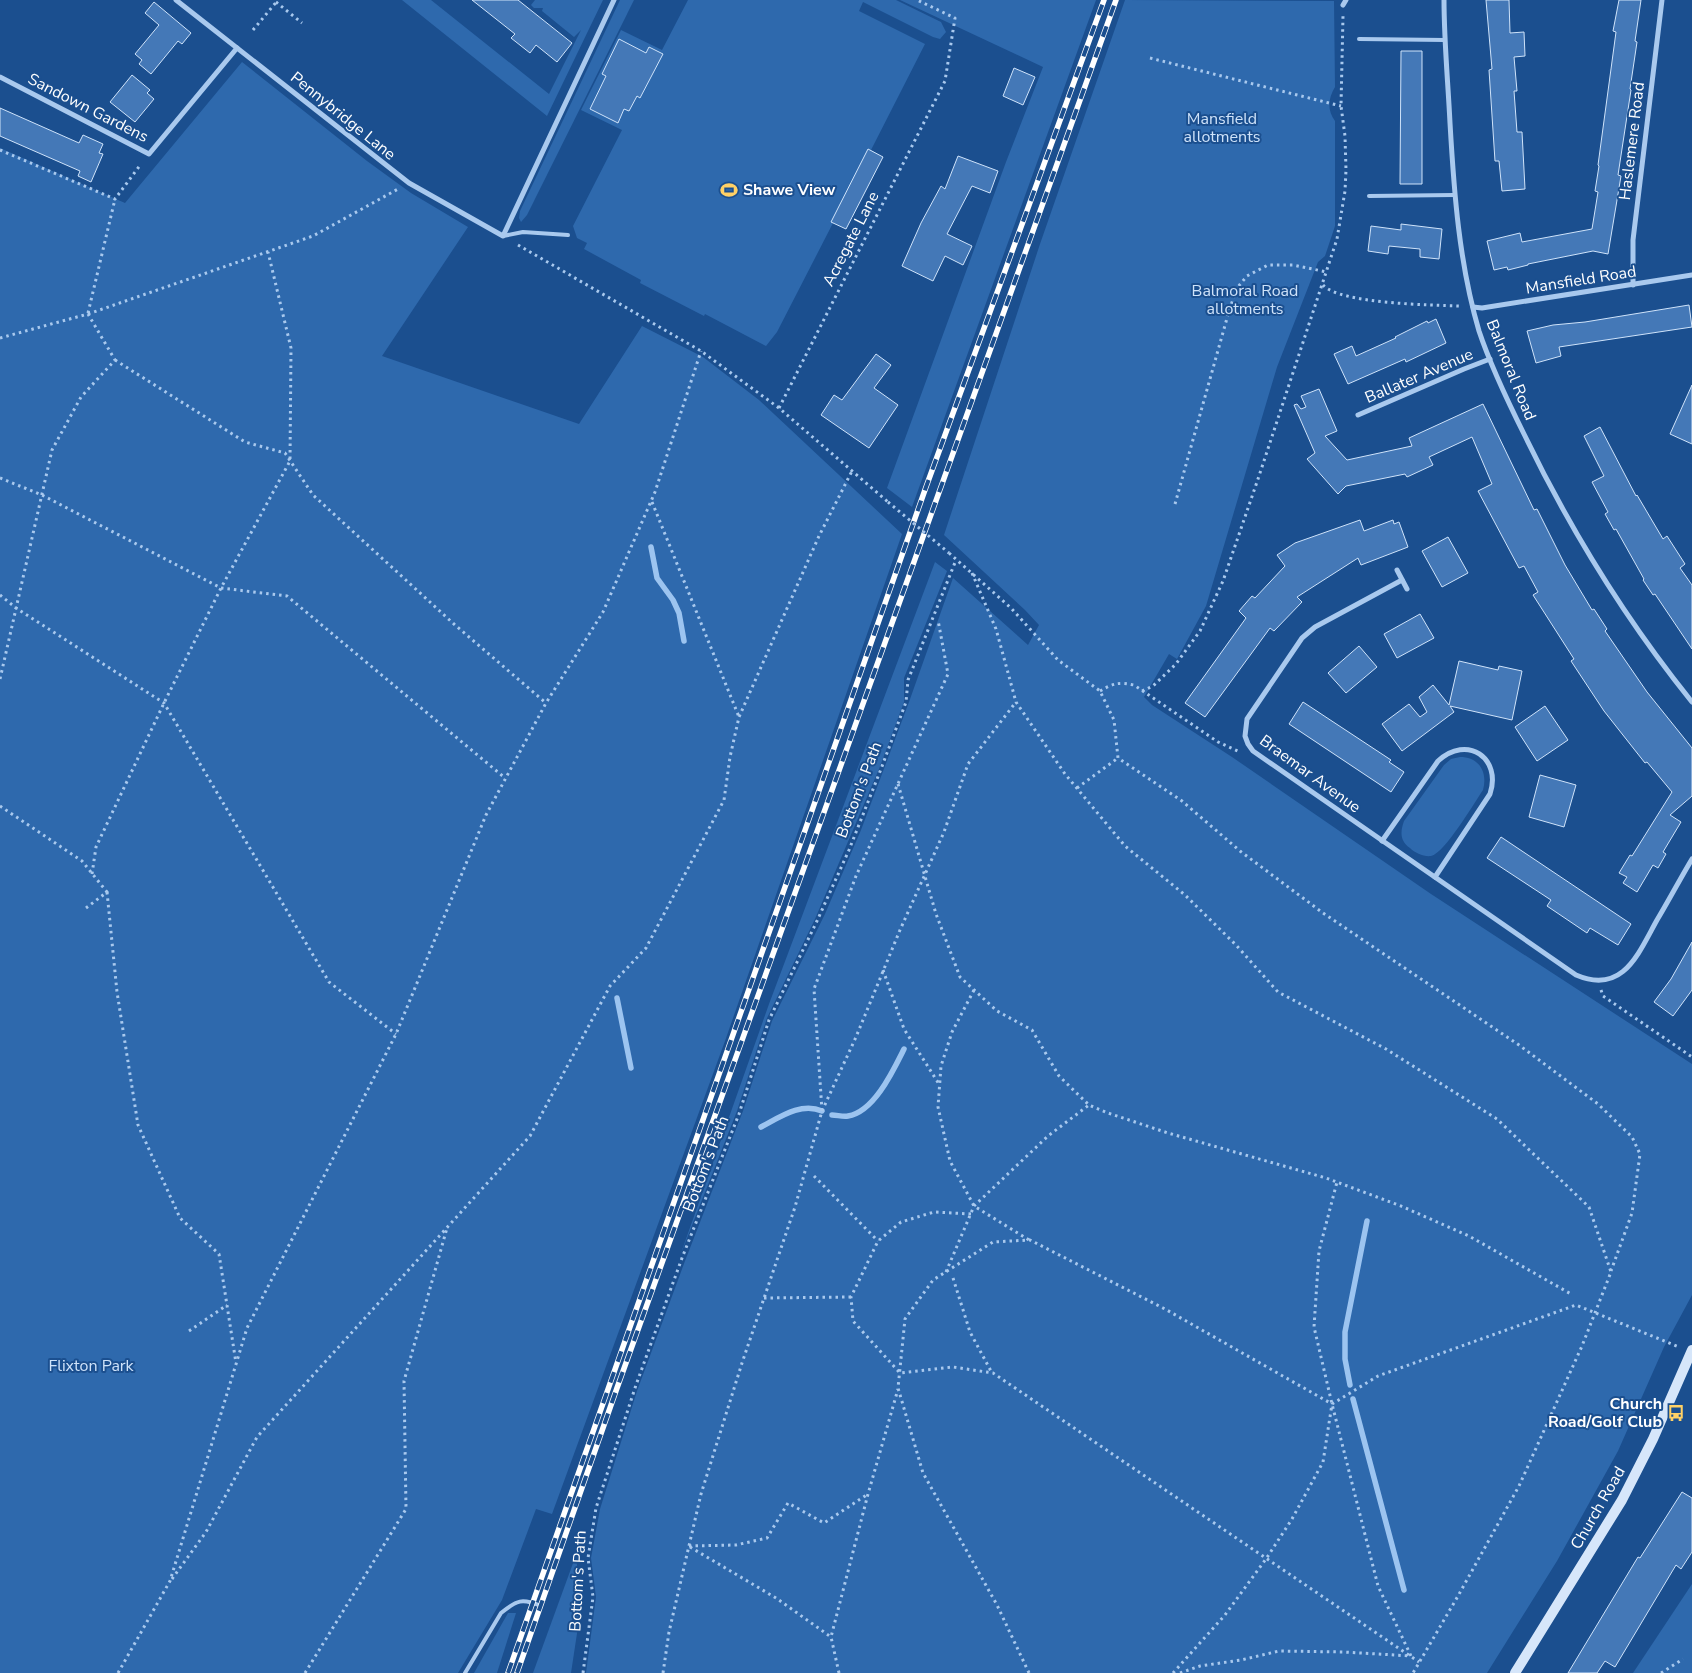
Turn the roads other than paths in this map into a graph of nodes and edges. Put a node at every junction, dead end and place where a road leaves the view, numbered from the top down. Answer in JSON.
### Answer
{"nodes":[{"id":1,"x":176,"y":0,"type":"edge"},
{"id":2,"x":614,"y":0,"type":"edge"},
{"id":3,"x":1444,"y":0,"type":"edge"},
{"id":4,"x":1662,"y":0,"type":"edge"},
{"id":5,"x":1359,"y":39,"type":"dead end"},
{"id":6,"x":1445,"y":40,"type":"junction"},
{"id":7,"x":237,"y":48,"type":"junction"},
{"id":8,"x":0,"y":76,"type":"edge"},
{"id":9,"x":1454,"y":195,"type":"junction"},
{"id":10,"x":1369,"y":196,"type":"dead end"},
{"id":11,"x":568,"y":234,"type":"dead end"},
{"id":12,"x":503,"y":236,"type":"junction"},
{"id":13,"x":1692,"y":275,"type":"edge"},
{"id":14,"x":1633,"y":285,"type":"junction"},
{"id":15,"x":1473,"y":307,"type":"junction"},
{"id":16,"x":1490,"y":359,"type":"junction"},
{"id":17,"x":1358,"y":416,"type":"dead end"},
{"id":18,"x":1397,"y":570,"type":"dead end"},
{"id":19,"x":1402,"y":580,"type":"junction"},
{"id":20,"x":1408,"y":589,"type":"dead end"},
{"id":21,"x":1692,"y":702,"type":"edge"},
{"id":22,"x":1382,"y":841,"type":"junction"},
{"id":23,"x":1692,"y":859,"type":"edge"},
{"id":24,"x":1435,"y":877,"type":"junction"},
{"id":25,"x":1692,"y":1351,"type":"edge"},
{"id":26,"x":541,"y":1606,"type":"dead end"},
{"id":27,"x":465,"y":1673,"type":"edge"},
{"id":28,"x":1515,"y":1673,"type":"edge"}],
"edges":[{"from":1,"to":7,"type":"street","name":"Pennybridge Lane"},
{"from":2,"to":12,"type":"street"},
{"from":3,"to":6,"type":"street","name":"Balmoral Road"},
{"from":4,"to":14,"type":"street","name":"Haslemere Road"},
{"from":5,"to":6,"type":"lane"},
{"from":6,"to":9,"type":"street","name":"Balmoral Road"},
{"from":7,"to":8,"type":"street","name":"Sandown Gardens"},
{"from":7,"to":12,"type":"street","name":"Pennybridge Lane"},
{"from":9,"to":10,"type":"lane"},
{"from":9,"to":15,"type":"street","name":"Balmoral Road"},
{"from":11,"to":12,"type":"lane"},
{"from":13,"to":14,"type":"street","name":"Mansfield Road"},
{"from":14,"to":15,"type":"street","name":"Mansfield Road"},
{"from":15,"to":16,"type":"street","name":"Balmoral Road"},
{"from":16,"to":17,"type":"street","name":"Ballater Avenue"},
{"from":16,"to":21,"type":"street","name":"Balmoral Road"},
{"from":18,"to":19,"type":"street"},
{"from":19,"to":20,"type":"street"},
{"from":19,"to":22,"type":"street","name":"Braemar Avenue"},
{"from":22,"to":24,"type":"street","name":"Braemar Avenue"},
{"from":22,"to":24,"type":"street"},
{"from":23,"to":24,"type":"street","name":"Braemar Avenue"},
{"from":25,"to":28,"type":"main road","name":"Church Road"},
{"from":26,"to":27,"type":"lane"}]}
